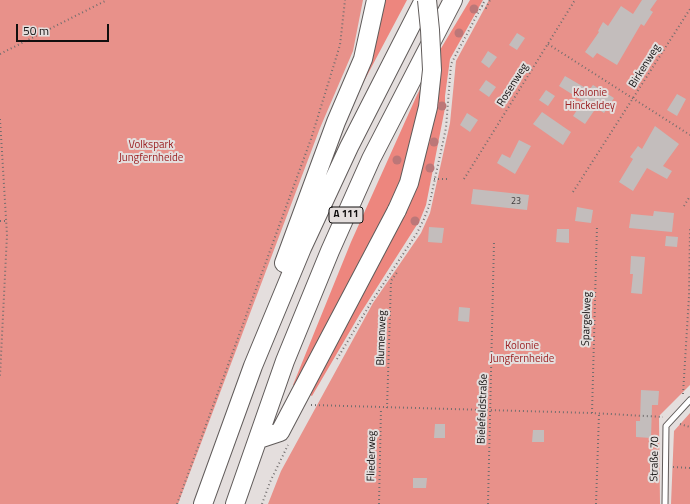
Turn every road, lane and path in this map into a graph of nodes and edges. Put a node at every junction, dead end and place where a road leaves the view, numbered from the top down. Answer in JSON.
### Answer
{"nodes":[{"id":1,"x":107,"y":0,"type":"edge"},
{"id":2,"x":345,"y":0,"type":"edge"},
{"id":3,"x":376,"y":0,"type":"edge"},
{"id":4,"x":426,"y":0,"type":"edge"},
{"id":5,"x":453,"y":0,"type":"edge"},
{"id":6,"x":490,"y":0,"type":"edge"},
{"id":7,"x":575,"y":0,"type":"edge"},
{"id":8,"x":482,"y":6,"type":"dead end"},
{"id":9,"x":690,"y":9,"type":"edge"},
{"id":10,"x":548,"y":44,"type":"junction"},
{"id":11,"x":0,"y":54,"type":"edge"},
{"id":12,"x":633,"y":100,"type":"junction"},
{"id":13,"x":0,"y":119,"type":"edge"},
{"id":14,"x":690,"y":136,"type":"edge"},
{"id":15,"x":434,"y":179,"type":"dead end"},
{"id":16,"x":449,"y":179,"type":"dead end"},
{"id":17,"x":464,"y":179,"type":"dead end"},
{"id":18,"x":573,"y":192,"type":"dead end"},
{"id":19,"x":690,"y":196,"type":"edge"},
{"id":20,"x":684,"y":206,"type":"dead end"},
{"id":21,"x":0,"y":221,"type":"edge"},
{"id":22,"x":6,"y":221,"type":"junction"},
{"id":23,"x":598,"y":226,"type":"dead end"},
{"id":24,"x":690,"y":229,"type":"edge"},
{"id":25,"x":494,"y":242,"type":"dead end"},
{"id":26,"x":398,"y":271,"type":"dead end"},
{"id":27,"x":689,"y":296,"type":"edge"},
{"id":28,"x":1,"y":356,"type":"edge"},
{"id":29,"x":253,"y":366,"type":"junction"},
{"id":30,"x":0,"y":376,"type":"edge"},
{"id":31,"x":683,"y":395,"type":"dead end"},
{"id":32,"x":690,"y":400,"type":"edge"},
{"id":33,"x":310,"y":405,"type":"dead end"},
{"id":34,"x":381,"y":408,"type":"junction"},
{"id":35,"x":387,"y":408,"type":"junction"},
{"id":36,"x":491,"y":411,"type":"junction"},
{"id":37,"x":592,"y":413,"type":"junction"},
{"id":38,"x":599,"y":414,"type":"junction"},
{"id":39,"x":670,"y":420,"type":"junction"},
{"id":40,"x":259,"y":439,"type":"junction"},
{"id":41,"x":664,"y":467,"type":"junction"},
{"id":42,"x":690,"y":468,"type":"edge"},
{"id":43,"x":176,"y":504,"type":"edge"},
{"id":44,"x":203,"y":504,"type":"edge"},
{"id":45,"x":235,"y":504,"type":"edge"},
{"id":46,"x":379,"y":504,"type":"edge"},
{"id":47,"x":488,"y":504,"type":"edge"},
{"id":48,"x":596,"y":504,"type":"edge"},
{"id":49,"x":665,"y":504,"type":"edge"}],
"edges":[{"from":1,"to":11,"type":"path"},
{"from":2,"to":43,"type":"path"},
{"from":3,"to":29,"type":"highway"},
{"from":4,"to":29,"type":"highway","number":"A 111"},
{"from":4,"to":40,"type":"highway","bridge":true},
{"from":5,"to":40,"type":"highway","number":"A 111"},
{"from":6,"to":8,"type":"path"},
{"from":7,"to":10,"type":"path","name":"Rosenweg"},
{"from":9,"to":12,"type":"path","name":"Birkenweg"},
{"from":10,"to":12,"type":"path"},
{"from":10,"to":17,"type":"path","name":"Rosenweg"},
{"from":12,"to":14,"type":"path"},
{"from":12,"to":18,"type":"path","name":"Birkenweg"},
{"from":13,"to":22,"type":"path"},
{"from":15,"to":16,"type":"path"},
{"from":19,"to":20,"type":"path"},
{"from":21,"to":22,"type":"path"},
{"from":22,"to":28,"type":"path"},
{"from":23,"to":37,"type":"path","name":"Spargelweg"},
{"from":24,"to":27,"type":"path"},
{"from":25,"to":36,"type":"path","name":"Bielefeldstraße"},
{"from":26,"to":35,"type":"path","name":"Blumenweg"},
{"from":27,"to":31,"type":"path"},
{"from":28,"to":30,"type":"path"},
{"from":29,"to":44,"type":"highway","number":"A 111"},
{"from":32,"to":39,"type":"lane"},
{"from":33,"to":34,"type":"path"},
{"from":34,"to":35,"type":"path"},
{"from":34,"to":46,"type":"path","name":"Fliederweg"},
{"from":35,"to":36,"type":"path"},
{"from":36,"to":37,"type":"path"},
{"from":36,"to":47,"type":"path","name":"Bielefeldstraße"},
{"from":37,"to":38,"type":"path"},
{"from":38,"to":39,"type":"path"},
{"from":38,"to":48,"type":"path"},
{"from":39,"to":41,"type":"lane","name":"Straße 70"},
{"from":40,"to":45,"type":"highway","number":"A 111"},
{"from":41,"to":42,"type":"path"},
{"from":41,"to":49,"type":"lane","name":"Straße 70"}]}
